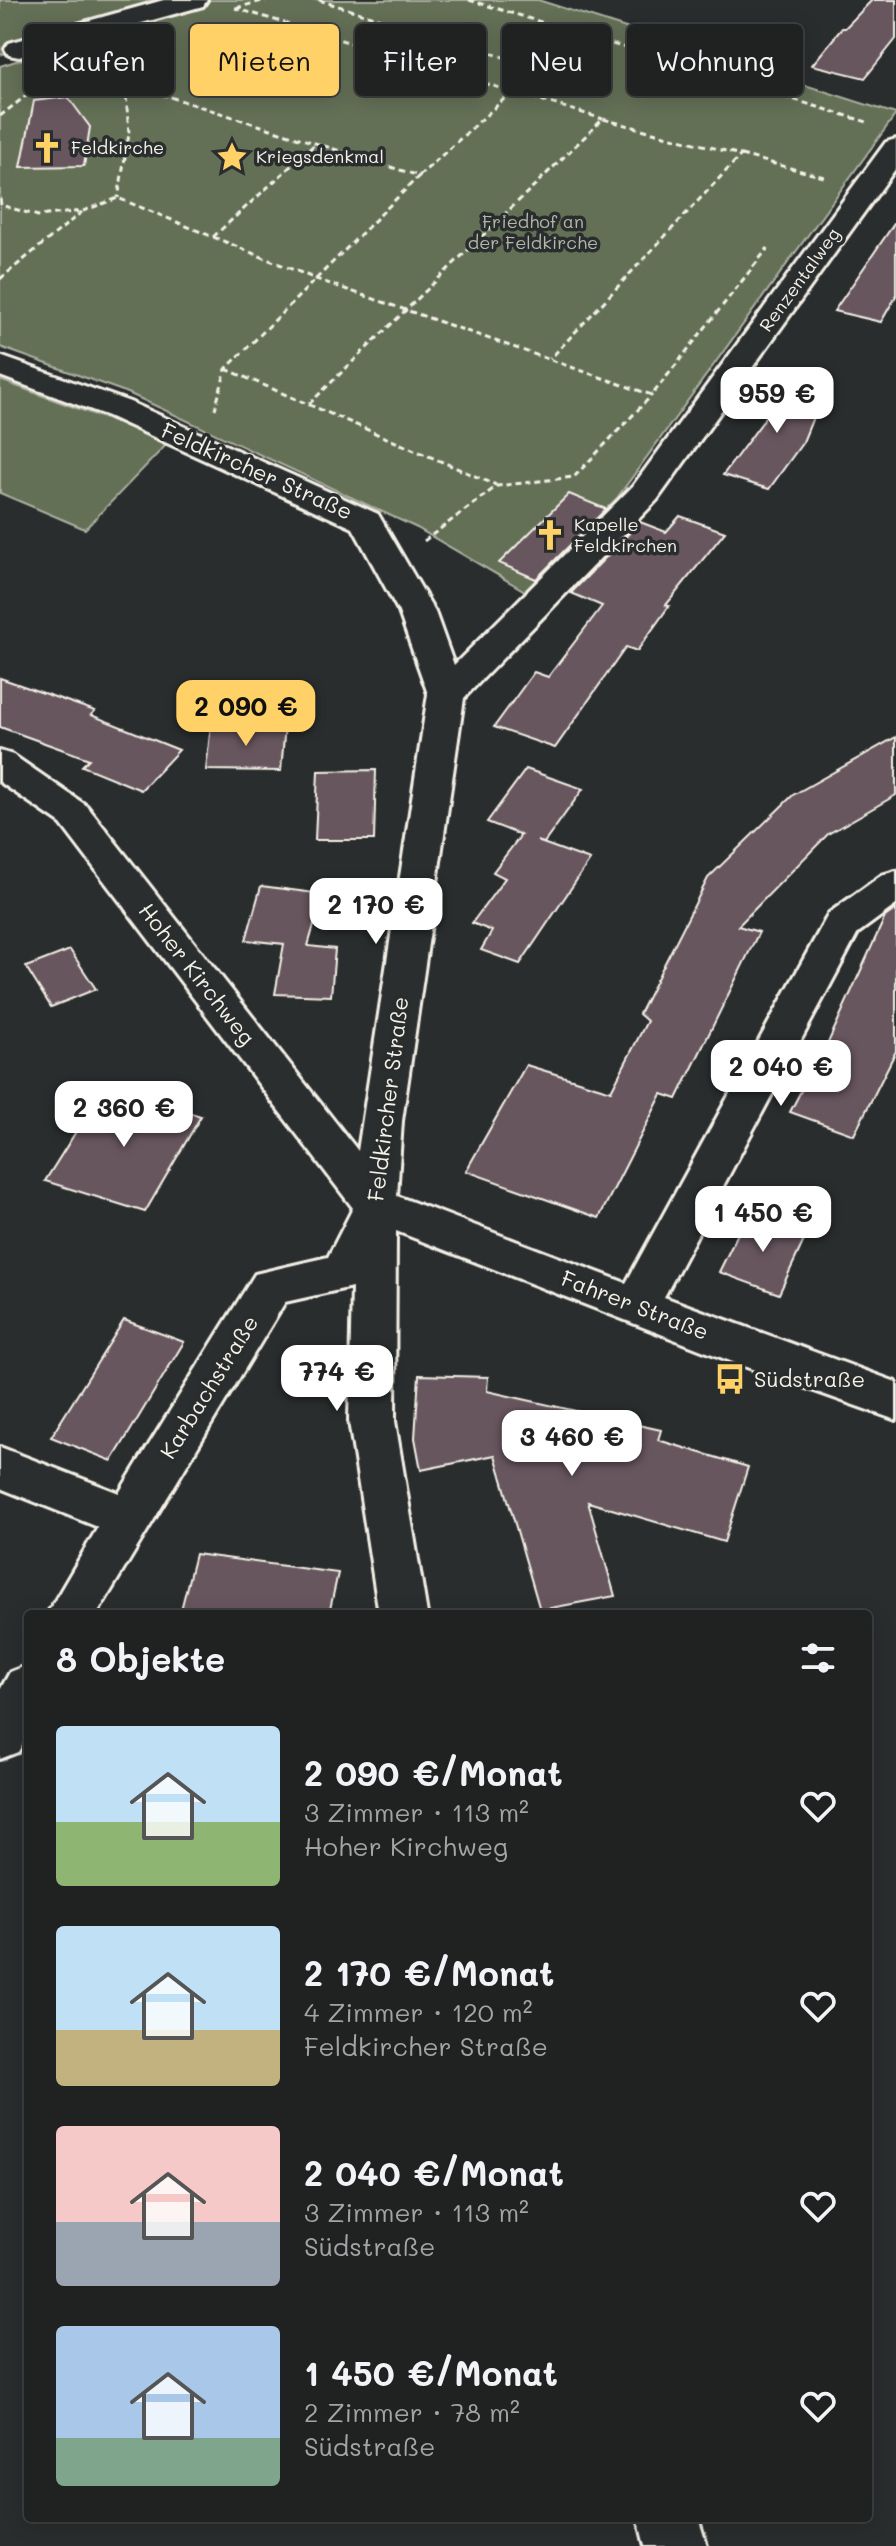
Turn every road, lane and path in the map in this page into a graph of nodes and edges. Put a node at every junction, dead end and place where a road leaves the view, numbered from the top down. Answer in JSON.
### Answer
{"nodes":[{"id":1,"x":194,"y":0,"type":"edge"},
{"id":2,"x":319,"y":0,"type":"edge"},
{"id":3,"x":469,"y":0,"type":"edge"},
{"id":4,"x":235,"y":8,"type":"dead end"},
{"id":5,"x":548,"y":24,"type":"edge"},
{"id":6,"x":611,"y":44,"type":"edge"},
{"id":7,"x":19,"y":49,"type":"joint"},
{"id":8,"x":502,"y":57,"type":"edge"},
{"id":9,"x":502,"y":86,"type":"edge"},
{"id":10,"x":507,"y":96,"type":"edge"},
{"id":11,"x":532,"y":96,"type":"edge"},
{"id":12,"x":0,"y":116,"type":"edge"},
{"id":13,"x":603,"y":119,"type":"junction"},
{"id":14,"x":860,"y":133,"type":"dead end"},
{"id":15,"x":315,"y":143,"type":"junction"},
{"id":16,"x":896,"y":148,"type":"edge"},
{"id":17,"x":741,"y":155,"type":"junction"},
{"id":18,"x":826,"y":175,"type":"dead end"},
{"id":19,"x":419,"y":176,"type":"junction"},
{"id":20,"x":118,"y":198,"type":"junction"},
{"id":21,"x":0,"y":199,"type":"edge"},
{"id":22,"x":83,"y":211,"type":"junction"},
{"id":23,"x":213,"y":237,"type":"junction"},
{"id":24,"x":776,"y":238,"type":"dead end"},
{"id":25,"x":0,"y":279,"type":"edge"},
{"id":26,"x":316,"y":279,"type":"junction"},
{"id":27,"x":406,"y":310,"type":"junction"},
{"id":28,"x":550,"y":359,"type":"junction"},
{"id":29,"x":0,"y":365,"type":"edge"},
{"id":30,"x":226,"y":369,"type":"junction"},
{"id":31,"x":652,"y":395,"type":"junction"},
{"id":32,"x":309,"y":404,"type":"junction"},
{"id":33,"x":213,"y":419,"type":"dead end"},
{"id":34,"x":497,"y":486,"type":"junction"},
{"id":35,"x":391,"y":566,"type":"junction"},
{"id":36,"x":446,"y":694,"type":"junction"},
{"id":37,"x":0,"y":764,"type":"edge"},
{"id":38,"x":896,"y":885,"type":"edge"},
{"id":39,"x":375,"y":1205,"type":"junction"},
{"id":40,"x":637,"y":1305,"type":"junction"},
{"id":41,"x":896,"y":1401,"type":"edge"},
{"id":42,"x":0,"y":1467,"type":"edge"},
{"id":43,"x":128,"y":1518,"type":"junction"},
{"id":44,"x":73,"y":1610,"type":"edge"},
{"id":45,"x":402,"y":1610,"type":"edge"},
{"id":46,"x":24,"y":1695,"type":"edge"},
{"id":47,"x":0,"y":1736,"type":"edge"},
{"id":48,"x":669,"y":2522,"type":"edge"},
{"id":49,"x":676,"y":2546,"type":"edge"}],
"edges":[{"from":1,"to":7,"type":"street"},
{"from":2,"to":8,"type":"path"},
{"from":3,"to":5,"type":"path"},
{"from":4,"to":9,"type":"path"},
{"from":6,"to":14,"type":"path"},
{"from":7,"to":15,"type":"path"},
{"from":10,"to":19,"type":"path"},
{"from":11,"to":13,"type":"path"},
{"from":12,"to":20,"type":"path"},
{"from":13,"to":17,"type":"path"},
{"from":13,"to":27,"type":"path"},
{"from":15,"to":19,"type":"path"},
{"from":15,"to":23,"type":"path"},
{"from":16,"to":36,"type":"street","name":"Renzentalweg"},
{"from":17,"to":18,"type":"path"},
{"from":17,"to":28,"type":"path"},
{"from":19,"to":26,"type":"path"},
{"from":20,"to":22,"type":"path"},
{"from":20,"to":23,"type":"path"},
{"from":21,"to":22,"type":"path"},
{"from":22,"to":25,"type":"path"},
{"from":23,"to":26,"type":"path"},
{"from":24,"to":31,"type":"path"},
{"from":26,"to":27,"type":"path"},
{"from":26,"to":30,"type":"path"},
{"from":27,"to":28,"type":"path"},
{"from":27,"to":32,"type":"path"},
{"from":28,"to":31,"type":"path"},
{"from":29,"to":35,"type":"street","name":"Feldkircher Straße"},
{"from":30,"to":32,"type":"path"},
{"from":30,"to":33,"type":"path"},
{"from":31,"to":34,"type":"path"},
{"from":32,"to":34,"type":"path"},
{"from":34,"to":35,"type":"path"},
{"from":35,"to":36,"type":"street","name":"Feldkircher Straße"},
{"from":36,"to":39,"type":"street","name":"Feldkircher Straße"},
{"from":37,"to":39,"type":"street","name":"Hoher Kirchweg"},
{"from":38,"to":40,"type":"street"},
{"from":39,"to":40,"type":"street","name":"Fahrer Straße"},
{"from":39,"to":43,"type":"street","name":"Karbachstraße"},
{"from":39,"to":45,"type":"street","name":"Feldkircher Straße"},
{"from":40,"to":41,"type":"street","name":"Fahrer Straße"},
{"from":42,"to":43,"type":"street"},
{"from":43,"to":44,"type":"street","name":"Karbachstraße"},
{"from":46,"to":47,"type":"street"},
{"from":48,"to":49,"type":"street"}]}
